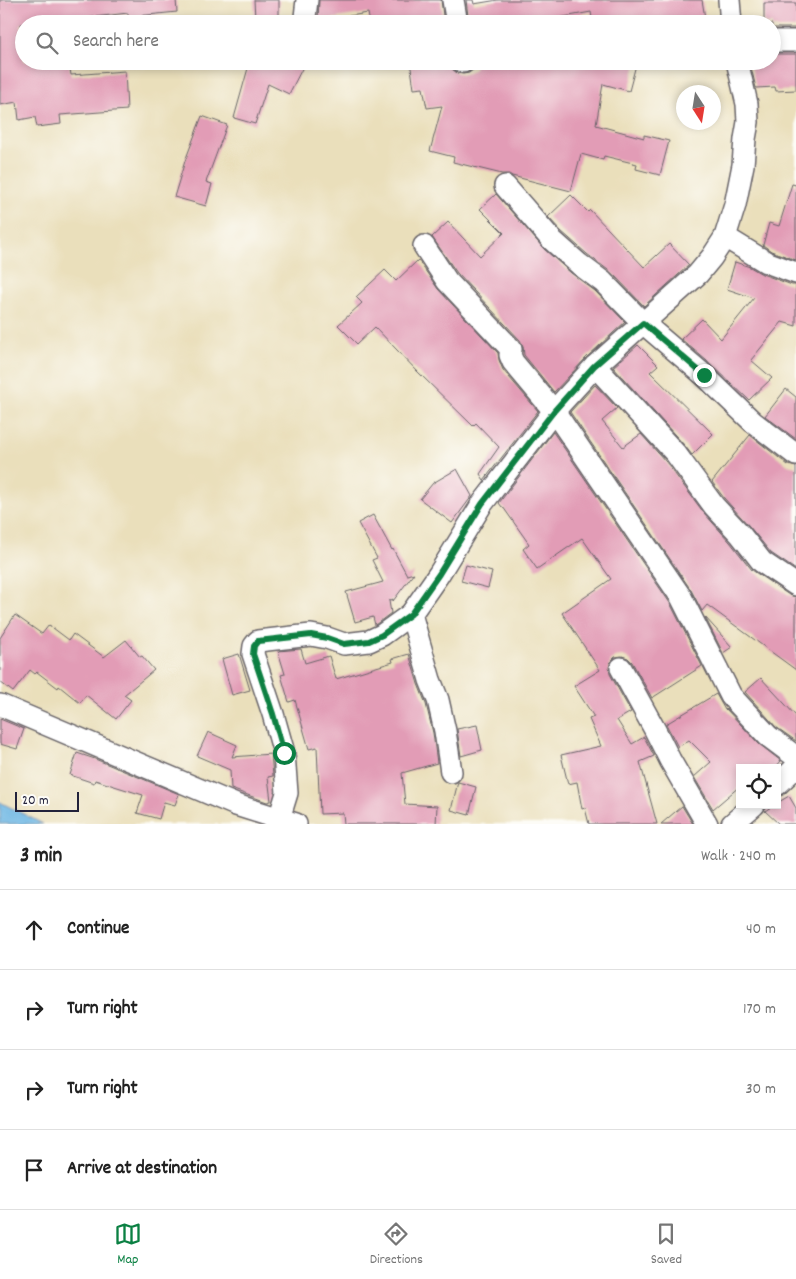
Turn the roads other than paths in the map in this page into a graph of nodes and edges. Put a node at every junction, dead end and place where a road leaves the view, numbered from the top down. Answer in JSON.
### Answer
{"nodes":[{"id":1,"x":453,"y":0,"type":"edge"},
{"id":2,"x":729,"y":0,"type":"edge"},
{"id":3,"x":456,"y":15,"type":"edge"},
{"id":4,"x":730,"y":15,"type":"edge"},
{"id":5,"x":781,"y":41,"type":"edge"},
{"id":6,"x":796,"y":41,"type":"edge"},
{"id":7,"x":739,"y":70,"type":"edge"},
{"id":8,"x":505,"y":186,"type":"dead end"},
{"id":9,"x":725,"y":237,"type":"junction"},
{"id":10,"x":424,"y":246,"type":"dead end"},
{"id":11,"x":796,"y":273,"type":"edge"},
{"id":12,"x":643,"y":323,"type":"junction"},
{"id":13,"x":594,"y":366,"type":"junction"},
{"id":14,"x":554,"y":411,"type":"junction"},
{"id":15,"x":796,"y":455,"type":"edge"},
{"id":16,"x":796,"y":585,"type":"edge"},
{"id":17,"x":411,"y":614,"type":"junction"},
{"id":18,"x":621,"y":668,"type":"dead end"},
{"id":19,"x":0,"y":705,"type":"edge"},
{"id":20,"x":796,"y":758,"type":"edge"},
{"id":21,"x":452,"y":772,"type":"dead end"},
{"id":22,"x":749,"y":809,"type":"edge"},
{"id":23,"x":288,"y":822,"type":"edge"},
{"id":24,"x":707,"y":824,"type":"edge"},
{"id":25,"x":732,"y":824,"type":"edge"}],
"edges":[{"from":1,"to":3,"type":"street"},
{"from":2,"to":4,"type":"street"},
{"from":5,"to":6,"type":"street"},
{"from":7,"to":9,"type":"street"},
{"from":8,"to":12,"type":"street"},
{"from":9,"to":11,"type":"street"},
{"from":9,"to":12,"type":"street"},
{"from":10,"to":14,"type":"street"},
{"from":12,"to":13,"type":"street"},
{"from":12,"to":15,"type":"street"},
{"from":13,"to":14,"type":"street"},
{"from":13,"to":16,"type":"street"},
{"from":14,"to":17,"type":"street"},
{"from":14,"to":20,"type":"street"},
{"from":17,"to":21,"type":"street"},
{"from":17,"to":23,"type":"street"},
{"from":18,"to":24,"type":"street"},
{"from":19,"to":23,"type":"street"},
{"from":22,"to":25,"type":"street"}]}
